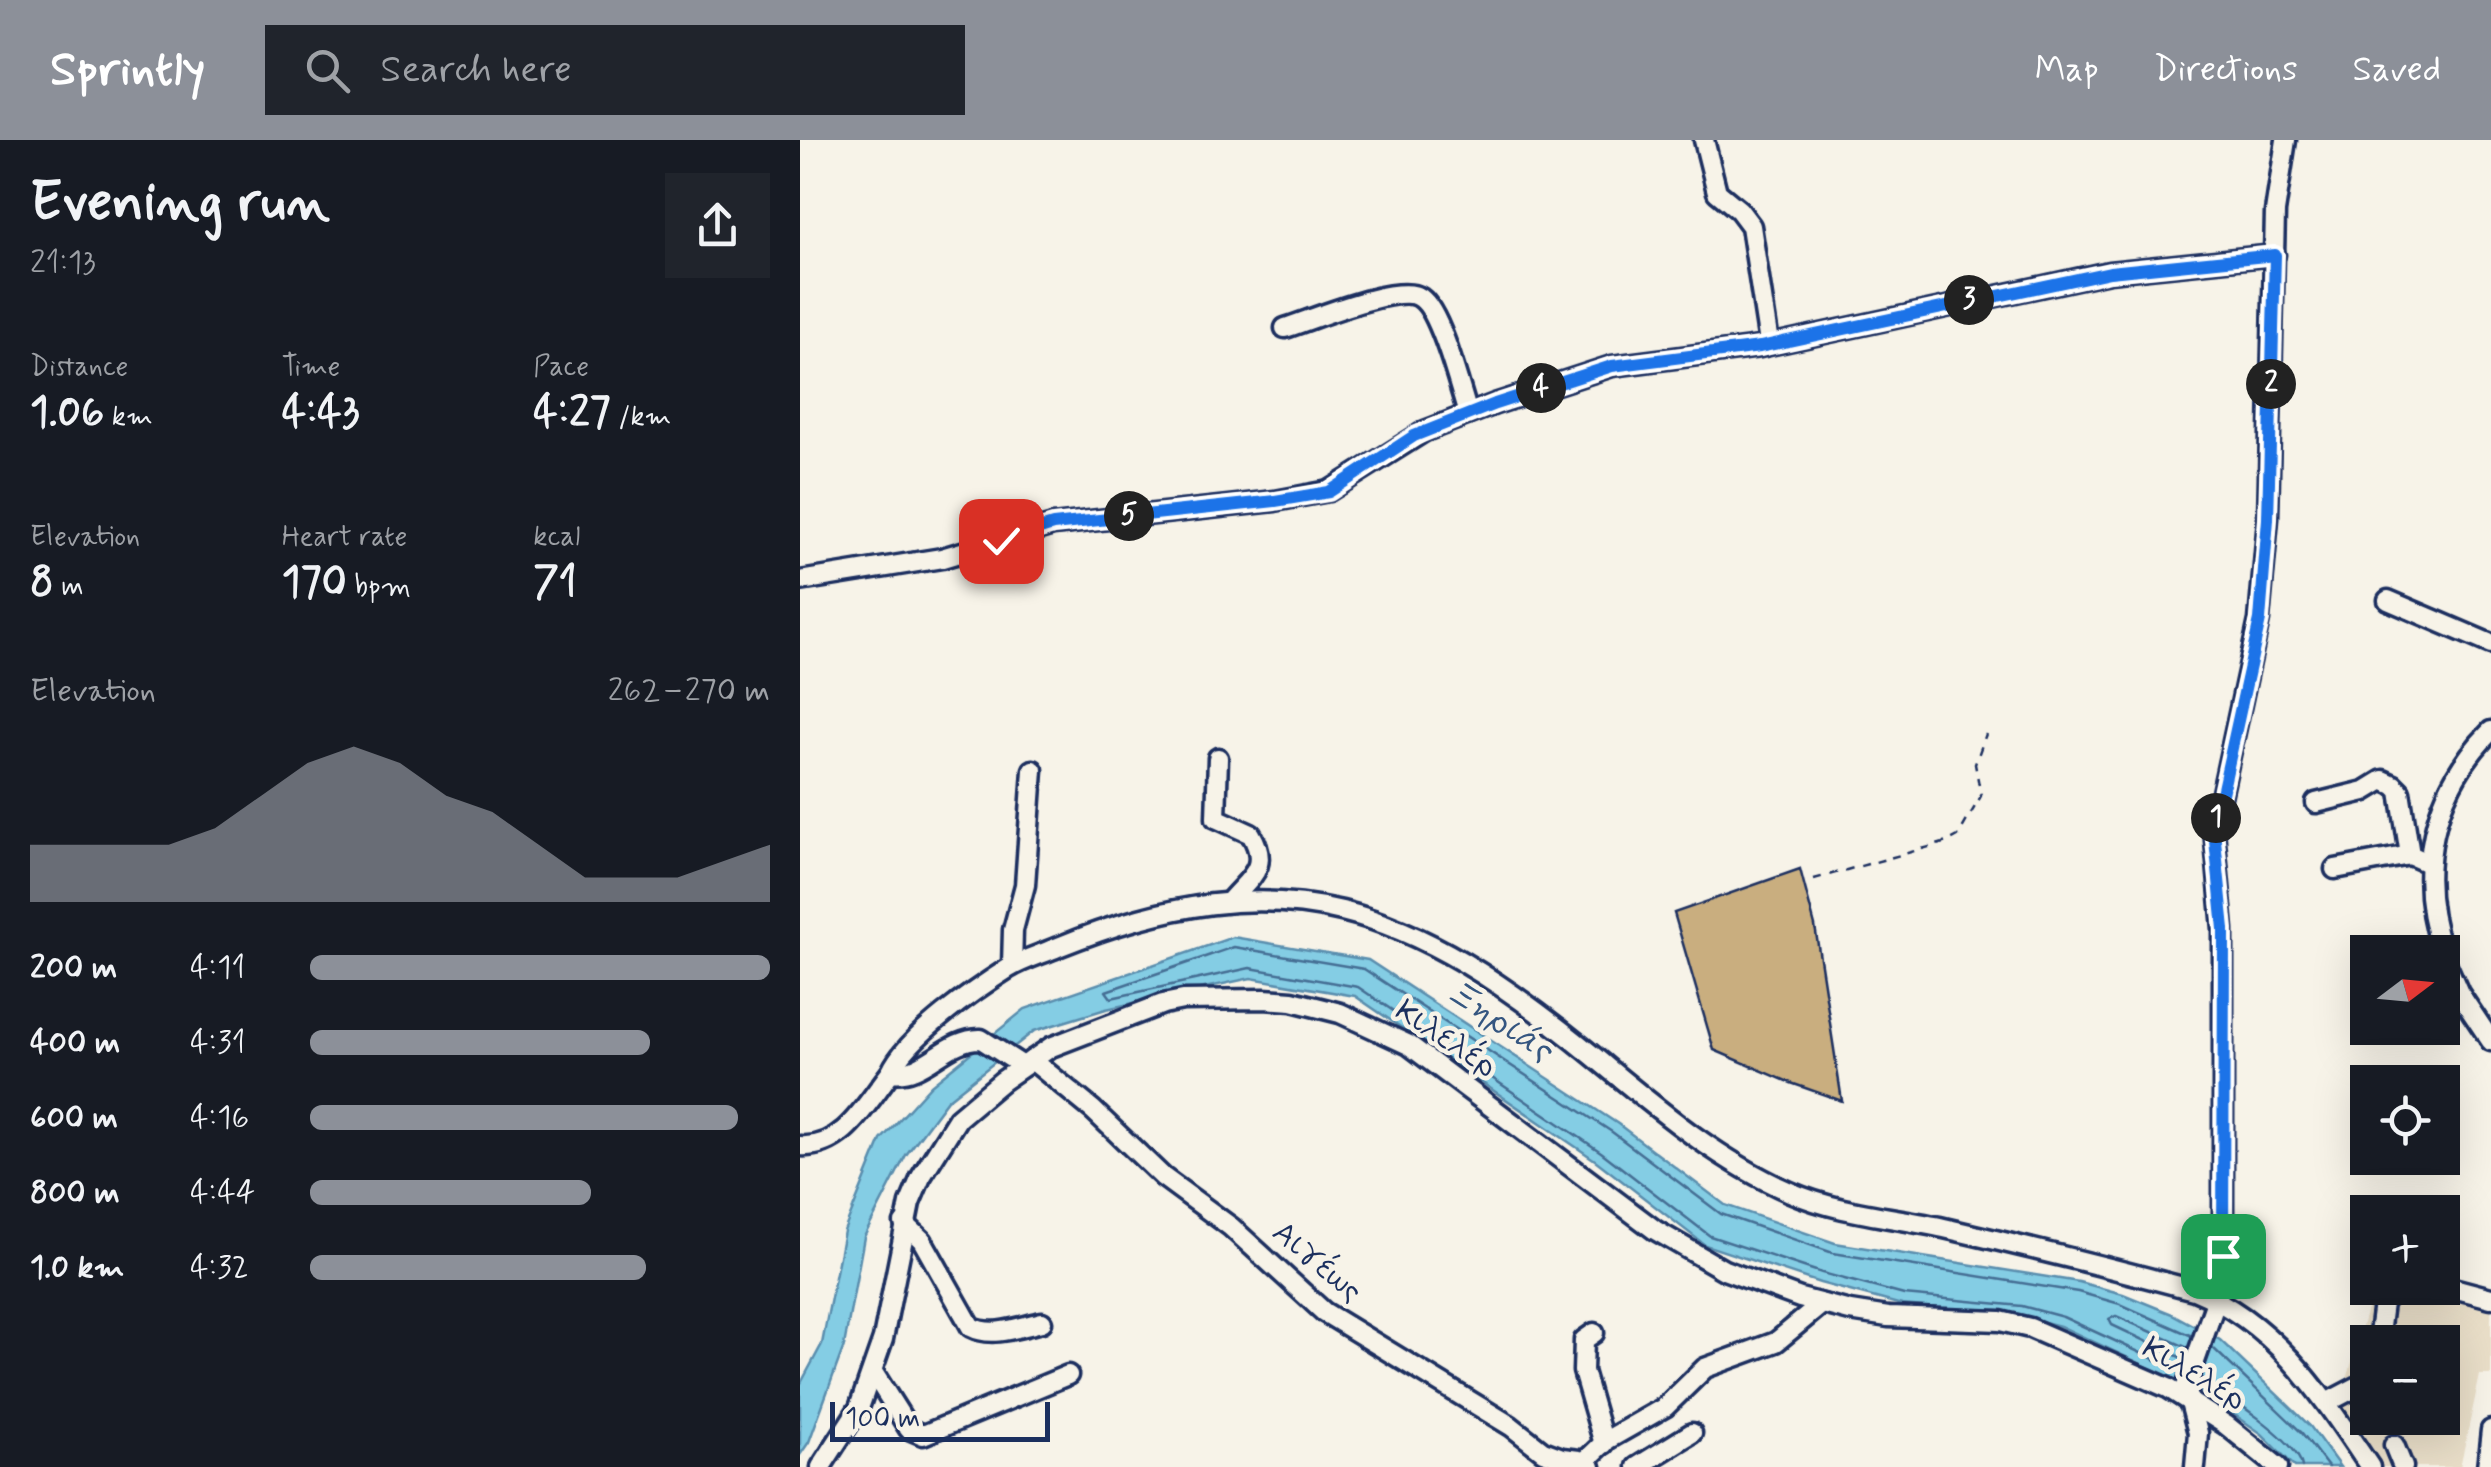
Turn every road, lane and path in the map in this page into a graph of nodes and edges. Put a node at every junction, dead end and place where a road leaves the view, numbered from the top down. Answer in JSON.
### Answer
{"nodes":[{"id":1,"x":1704,"y":140,"type":"edge"},
{"id":2,"x":2286,"y":140,"type":"edge"},
{"id":3,"x":2275,"y":255,"type":"junction"},
{"id":4,"x":1285,"y":328,"type":"dead end"},
{"id":5,"x":1769,"y":343,"type":"junction"},
{"id":6,"x":1468,"y":414,"type":"junction"},
{"id":7,"x":800,"y":581,"type":"edge"},
{"id":8,"x":2388,"y":600,"type":"dead end"},
{"id":9,"x":2491,"y":644,"type":"edge"},
{"id":10,"x":2491,"y":731,"type":"edge"},
{"id":11,"x":1986,"y":734,"type":"dead end"},
{"id":12,"x":1218,"y":758,"type":"dead end"},
{"id":13,"x":1032,"y":770,"type":"dead end"},
{"id":14,"x":2316,"y":803,"type":"dead end"},
{"id":15,"x":2410,"y":855,"type":"junction"},
{"id":16,"x":2428,"y":864,"type":"junction"},
{"id":17,"x":2335,"y":869,"type":"dead end"},
{"id":18,"x":1814,"y":879,"type":"dead end"},
{"id":19,"x":1230,"y":901,"type":"junction"},
{"id":20,"x":2437,"y":935,"type":"edge"},
{"id":21,"x":1012,"y":962,"type":"junction"},
{"id":22,"x":2460,"y":994,"type":"edge"},
{"id":23,"x":2491,"y":1041,"type":"edge"},
{"id":24,"x":1027,"y":1062,"type":"junction"},
{"id":25,"x":892,"y":1072,"type":"junction"},
{"id":26,"x":800,"y":1146,"type":"edge"},
{"id":27,"x":904,"y":1223,"type":"junction"},
{"id":28,"x":2460,"y":1290,"type":"edge"},
{"id":29,"x":2491,"y":1298,"type":"edge"},
{"id":30,"x":1822,"y":1304,"type":"junction"},
{"id":31,"x":2214,"y":1307,"type":"junction"},
{"id":32,"x":1042,"y":1322,"type":"dead end"},
{"id":33,"x":1594,"y":1333,"type":"dead end"},
{"id":34,"x":873,"y":1372,"type":"junction"},
{"id":35,"x":1068,"y":1375,"type":"dead end"},
{"id":36,"x":2350,"y":1390,"type":"edge"},
{"id":37,"x":2188,"y":1394,"type":"junction"},
{"id":38,"x":2328,"y":1402,"type":"junction"},
{"id":39,"x":2491,"y":1430,"type":"edge"},
{"id":40,"x":1692,"y":1433,"type":"dead end"},
{"id":41,"x":1604,"y":1444,"type":"junction"},
{"id":42,"x":2394,"y":1444,"type":"dead end"},
{"id":43,"x":1588,"y":1464,"type":"edge"},
{"id":44,"x":821,"y":1467,"type":"edge"},
{"id":45,"x":1637,"y":1467,"type":"edge"},
{"id":46,"x":2194,"y":1467,"type":"edge"},
{"id":47,"x":2278,"y":1467,"type":"edge"},
{"id":48,"x":2370,"y":1467,"type":"edge"},
{"id":49,"x":2402,"y":1467,"type":"edge"},
{"id":50,"x":2487,"y":1467,"type":"edge"}],
"edges":[{"from":1,"to":5,"type":"street"},
{"from":2,"to":3,"type":"street"},
{"from":3,"to":5,"type":"street"},
{"from":3,"to":31,"type":"street"},
{"from":4,"to":6,"type":"street"},
{"from":5,"to":6,"type":"street"},
{"from":6,"to":7,"type":"street"},
{"from":8,"to":9,"type":"street"},
{"from":10,"to":16,"type":"street"},
{"from":11,"to":18,"type":"path"},
{"from":12,"to":19,"type":"street"},
{"from":13,"to":21,"type":"street"},
{"from":14,"to":15,"type":"street"},
{"from":15,"to":16,"type":"street"},
{"from":15,"to":17,"type":"street"},
{"from":16,"to":20,"type":"street"},
{"from":19,"to":21,"type":"street"},
{"from":19,"to":31,"type":"street"},
{"from":21,"to":25,"type":"street"},
{"from":22,"to":23,"type":"street"},
{"from":24,"to":25,"type":"street","name":"Αιγέως"},
{"from":24,"to":27,"type":"street","name":"Κιλελέρ"},
{"from":24,"to":30,"type":"street","name":"Κιλελέρ"},
{"from":24,"to":43,"type":"street","name":"Αιγέως"},
{"from":25,"to":26,"type":"street"},
{"from":27,"to":32,"type":"street"},
{"from":27,"to":34,"type":"street","name":"Κιλελέρ"},
{"from":28,"to":29,"type":"street"},
{"from":30,"to":37,"type":"street","name":"Κιλελέρ"},
{"from":30,"to":41,"type":"street"},
{"from":31,"to":37,"type":"street"},
{"from":31,"to":38,"type":"street"},
{"from":33,"to":41,"type":"street"},
{"from":34,"to":35,"type":"street"},
{"from":34,"to":44,"type":"street","name":"Κιλελέρ"},
{"from":36,"to":38,"type":"street"},
{"from":37,"to":46,"type":"street"},
{"from":37,"to":47,"type":"street","name":"Κιλελέρ"},
{"from":38,"to":48,"type":"street"},
{"from":39,"to":50,"type":"street"},
{"from":40,"to":45,"type":"street"},
{"from":41,"to":43,"type":"street"},
{"from":42,"to":49,"type":"street"}]}
